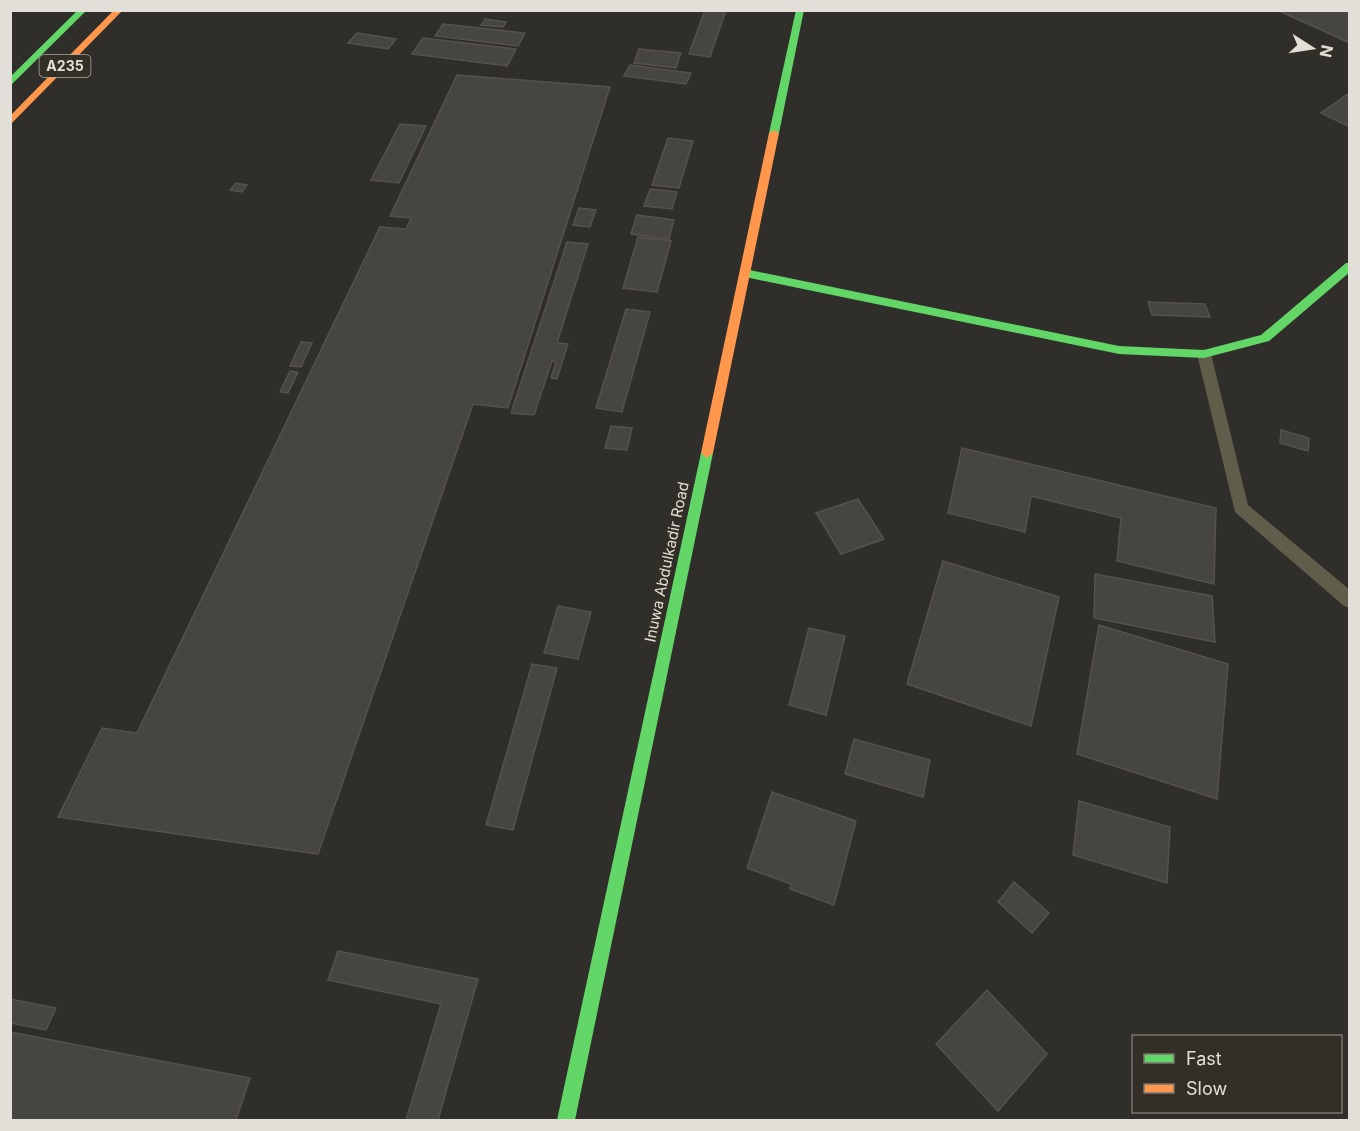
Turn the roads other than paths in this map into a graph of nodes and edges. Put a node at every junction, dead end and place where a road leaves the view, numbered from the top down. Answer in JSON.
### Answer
{"nodes":[{"id":1,"x":119,"y":10,"type":"edge"},
{"id":2,"x":800,"y":10,"type":"edge"},
{"id":3,"x":78,"y":14,"type":"edge"},
{"id":4,"x":10,"y":83,"type":"edge"},
{"id":5,"x":10,"y":122,"type":"edge"},
{"id":6,"x":1350,"y":266,"type":"edge"},
{"id":7,"x":745,"y":273,"type":"junction"},
{"id":8,"x":1204,"y":354,"type":"junction"},
{"id":9,"x":1350,"y":601,"type":"edge"},
{"id":10,"x":566,"y":1120,"type":"edge"}],
"edges":[{"from":1,"to":5,"type":"main road","number":"A235"},
{"from":2,"to":7,"type":"main road","name":"Inuwa Abdulkadir Road"},
{"from":3,"to":4,"type":"main road","number":"A235"},
{"from":6,"to":8,"type":"main road"},
{"from":7,"to":8,"type":"main road"},
{"from":7,"to":10,"type":"main road","name":"Inuwa Abdulkadir Road"},
{"from":8,"to":9,"type":"lane"}]}
